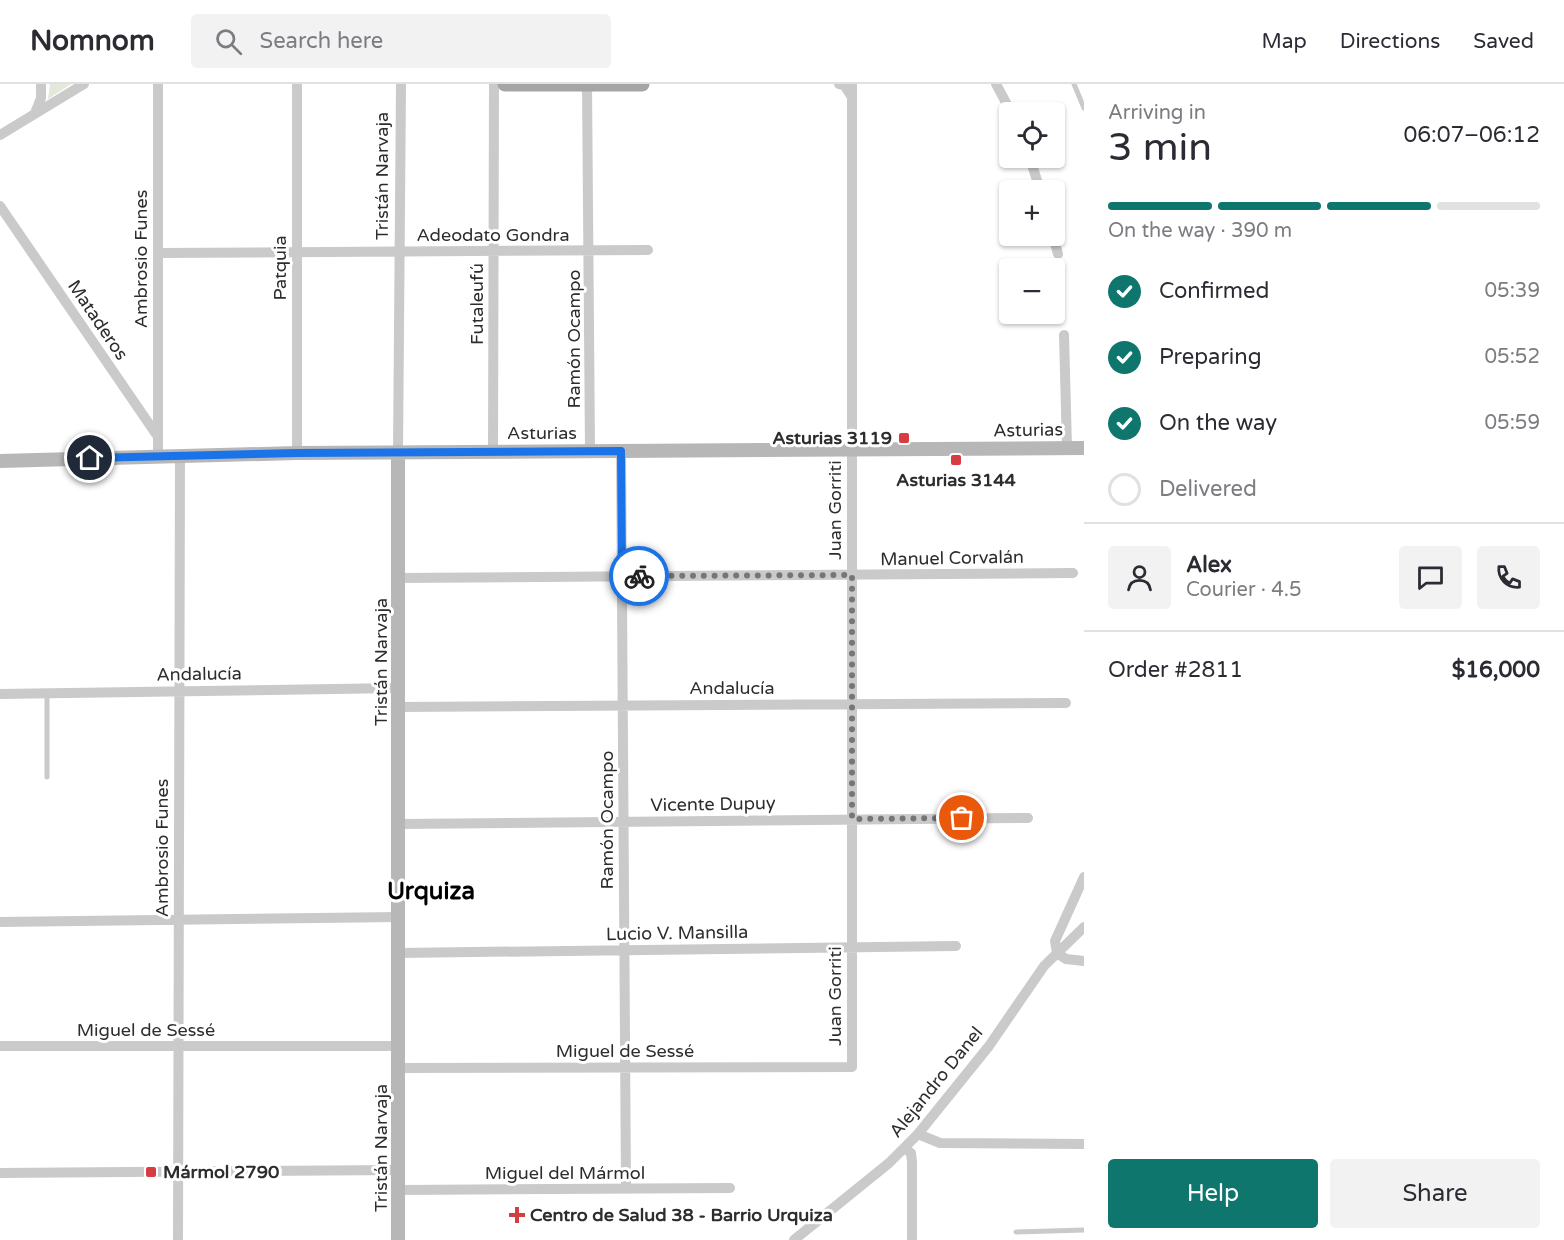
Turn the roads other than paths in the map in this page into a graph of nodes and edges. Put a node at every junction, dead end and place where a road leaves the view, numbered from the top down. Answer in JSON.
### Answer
{"nodes":[{"id":1,"x":41,"y":84,"type":"edge"},
{"id":2,"x":84,"y":84,"type":"edge"},
{"id":3,"x":159,"y":84,"type":"edge"},
{"id":4,"x":297,"y":84,"type":"edge"},
{"id":5,"x":401,"y":84,"type":"edge"},
{"id":6,"x":494,"y":84,"type":"edge"},
{"id":7,"x":505,"y":84,"type":"edge"},
{"id":8,"x":588,"y":84,"type":"edge"},
{"id":9,"x":642,"y":84,"type":"edge"},
{"id":10,"x":839,"y":84,"type":"edge"},
{"id":11,"x":852,"y":84,"type":"edge"},
{"id":12,"x":996,"y":84,"type":"edge"},
{"id":13,"x":1074,"y":84,"type":"edge"},
{"id":14,"x":852,"y":97,"type":"junction"},
{"id":15,"x":1006,"y":102,"type":"edge"},
{"id":16,"x":1084,"y":108,"type":"edge"},
{"id":17,"x":35,"y":113,"type":"junction"},
{"id":18,"x":0,"y":135,"type":"edge"},
{"id":19,"x":0,"y":206,"type":"edge"},
{"id":20,"x":1056,"y":246,"type":"edge"},
{"id":21,"x":648,"y":250,"type":"dead end"},
{"id":22,"x":494,"y":251,"type":"junction"},
{"id":23,"x":590,"y":251,"type":"junction"},
{"id":24,"x":297,"y":252,"type":"junction"},
{"id":25,"x":400,"y":252,"type":"junction"},
{"id":26,"x":158,"y":253,"type":"junction"},
{"id":27,"x":1058,"y":254,"type":"dead end"},
{"id":28,"x":1064,"y":335,"type":"dead end"},
{"id":29,"x":156,"y":434,"type":"junction"},
{"id":30,"x":1067,"y":448,"type":"junction"},
{"id":31,"x":1084,"y":448,"type":"edge"},
{"id":32,"x":852,"y":450,"type":"junction"},
{"id":33,"x":590,"y":451,"type":"junction"},
{"id":34,"x":621,"y":451,"type":"junction"},
{"id":35,"x":398,"y":452,"type":"junction"},
{"id":36,"x":493,"y":452,"type":"junction"},
{"id":37,"x":297,"y":453,"type":"junction"},
{"id":38,"x":180,"y":456,"type":"junction"},
{"id":39,"x":158,"y":457,"type":"junction"},
{"id":40,"x":0,"y":461,"type":"edge"},
{"id":41,"x":1073,"y":573,"type":"dead end"},
{"id":42,"x":852,"y":575,"type":"junction"},
{"id":43,"x":622,"y":576,"type":"junction"},
{"id":44,"x":399,"y":578,"type":"junction"},
{"id":45,"x":399,"y":688,"type":"junction"},
{"id":46,"x":179,"y":691,"type":"junction"},
{"id":47,"x":47,"y":693,"type":"junction"},
{"id":48,"x":0,"y":694,"type":"edge"},
{"id":49,"x":1066,"y":703,"type":"dead end"},
{"id":50,"x":852,"y":704,"type":"junction"},
{"id":51,"x":623,"y":705,"type":"junction"},
{"id":52,"x":399,"y":707,"type":"junction"},
{"id":53,"x":47,"y":777,"type":"dead end"},
{"id":54,"x":1028,"y":818,"type":"dead end"},
{"id":55,"x":852,"y":819,"type":"junction"},
{"id":56,"x":624,"y":822,"type":"junction"},
{"id":57,"x":399,"y":824,"type":"junction"},
{"id":58,"x":1084,"y":877,"type":"edge"},
{"id":59,"x":399,"y":918,"type":"junction"},
{"id":60,"x":179,"y":920,"type":"junction"},
{"id":61,"x":0,"y":922,"type":"edge"},
{"id":62,"x":1084,"y":927,"type":"edge"},
{"id":63,"x":956,"y":946,"type":"dead end"},
{"id":64,"x":852,"y":948,"type":"junction"},
{"id":65,"x":625,"y":950,"type":"junction"},
{"id":66,"x":1057,"y":952,"type":"junction"},
{"id":67,"x":399,"y":953,"type":"junction"},
{"id":68,"x":1084,"y":961,"type":"edge"},
{"id":69,"x":0,"y":1046,"type":"edge"},
{"id":70,"x":178,"y":1046,"type":"junction"},
{"id":71,"x":399,"y":1046,"type":"junction"},
{"id":72,"x":852,"y":1067,"type":"joint"},
{"id":73,"x":399,"y":1068,"type":"junction"},
{"id":74,"x":625,"y":1068,"type":"junction"},
{"id":75,"x":918,"y":1134,"type":"junction"},
{"id":76,"x":1084,"y":1144,"type":"edge"},
{"id":77,"x":904,"y":1148,"type":"junction"},
{"id":78,"x":399,"y":1170,"type":"junction"},
{"id":79,"x":178,"y":1172,"type":"junction"},
{"id":80,"x":0,"y":1173,"type":"edge"},
{"id":81,"x":730,"y":1188,"type":"dead end"},
{"id":82,"x":626,"y":1189,"type":"junction"},
{"id":83,"x":399,"y":1190,"type":"junction"},
{"id":84,"x":1084,"y":1230,"type":"edge"},
{"id":85,"x":1016,"y":1232,"type":"dead end"},
{"id":86,"x":178,"y":1240,"type":"edge"},
{"id":87,"x":398,"y":1240,"type":"edge"},
{"id":88,"x":794,"y":1240,"type":"edge"},
{"id":89,"x":912,"y":1240,"type":"edge"}],
"edges":[{"from":1,"to":17,"type":"street"},
{"from":2,"to":17,"type":"street"},
{"from":3,"to":26,"type":"street","name":"Ambrosio Funes"},
{"from":4,"to":24,"type":"street","name":"Patquia"},
{"from":5,"to":25,"type":"street","name":"Tristán Narvaja"},
{"from":6,"to":22,"type":"street","name":"Futaleufú"},
{"from":7,"to":8,"type":"main road"},
{"from":8,"to":9,"type":"main road"},
{"from":8,"to":23,"type":"street","name":"Ramón Ocampo"},
{"from":10,"to":14,"type":"street"},
{"from":11,"to":14,"type":"street","name":"Juan Gorriti"},
{"from":12,"to":15,"type":"street"},
{"from":13,"to":16,"type":"lane"},
{"from":14,"to":32,"type":"street","name":"Juan Gorriti"},
{"from":17,"to":18,"type":"street"},
{"from":19,"to":29,"type":"street","name":"Mataderos"},
{"from":20,"to":27,"type":"street"},
{"from":21,"to":23,"type":"street","name":"Adeodato Gondra"},
{"from":22,"to":23,"type":"street","name":"Adeodato Gondra"},
{"from":22,"to":25,"type":"street","name":"Adeodato Gondra"},
{"from":22,"to":36,"type":"street","name":"Futaleufú"},
{"from":23,"to":33,"type":"street","name":"Ramón Ocampo"},
{"from":24,"to":25,"type":"street","name":"Adeodato Gondra"},
{"from":24,"to":26,"type":"street","name":"Adeodato Gondra"},
{"from":24,"to":37,"type":"street","name":"Patquia"},
{"from":25,"to":35,"type":"street","name":"Tristán Narvaja"},
{"from":26,"to":29,"type":"street","name":"Ambrosio Funes"},
{"from":28,"to":30,"type":"street"},
{"from":29,"to":39,"type":"street","name":"Mataderos"},
{"from":30,"to":31,"type":"street","name":"Asturias"},
{"from":30,"to":32,"type":"street","name":"Asturias"},
{"from":32,"to":34,"type":"street","name":"Asturias"},
{"from":32,"to":42,"type":"street","name":"Juan Gorriti"},
{"from":33,"to":34,"type":"street","name":"Asturias"},
{"from":33,"to":36,"type":"street","name":"Asturias"},
{"from":34,"to":43,"type":"street","name":"Ramón Ocampo"},
{"from":35,"to":36,"type":"street","name":"Asturias"},
{"from":35,"to":37,"type":"street","name":"Asturias"},
{"from":35,"to":44,"type":"street","name":"Tristán Narvaja"},
{"from":37,"to":38,"type":"street","name":"Asturias"},
{"from":38,"to":39,"type":"street","name":"Asturias"},
{"from":38,"to":46,"type":"street","name":"Ambrosio Funes"},
{"from":39,"to":40,"type":"street","name":"Asturias"},
{"from":41,"to":42,"type":"street","name":"Manuel Corvalán"},
{"from":42,"to":43,"type":"street","name":"Manuel Corvalán"},
{"from":42,"to":50,"type":"street","name":"Juan Gorriti"},
{"from":43,"to":44,"type":"street","name":"Manuel Corvalán"},
{"from":43,"to":51,"type":"street","name":"Ramón Ocampo"},
{"from":44,"to":45,"type":"street","name":"Tristán Narvaja"},
{"from":45,"to":46,"type":"street","name":"Andalucía"},
{"from":45,"to":52,"type":"street","name":"Tristán Narvaja"},
{"from":46,"to":47,"type":"street","name":"Andalucía"},
{"from":46,"to":60,"type":"street","name":"Ambrosio Funes"},
{"from":47,"to":48,"type":"street","name":"Andalucía"},
{"from":47,"to":53,"type":"lane"},
{"from":49,"to":50,"type":"street","name":"Andalucía"},
{"from":50,"to":51,"type":"street","name":"Andalucía"},
{"from":50,"to":55,"type":"street","name":"Juan Gorriti"},
{"from":51,"to":52,"type":"street","name":"Andalucía"},
{"from":51,"to":56,"type":"street","name":"Ramón Ocampo"},
{"from":52,"to":57,"type":"street","name":"Tristán Narvaja"},
{"from":54,"to":55,"type":"street","name":"Vicente Dupuy"},
{"from":55,"to":56,"type":"street","name":"Vicente Dupuy"},
{"from":55,"to":64,"type":"street","name":"Juan Gorriti"},
{"from":56,"to":57,"type":"street","name":"Vicente Dupuy"},
{"from":56,"to":65,"type":"street","name":"Ramón Ocampo"},
{"from":57,"to":59,"type":"street","name":"Tristán Narvaja"},
{"from":58,"to":66,"type":"street"},
{"from":59,"to":60,"type":"street"},
{"from":59,"to":67,"type":"street","name":"Tristán Narvaja"},
{"from":60,"to":61,"type":"street"},
{"from":60,"to":70,"type":"street","name":"Ambrosio Funes"},
{"from":62,"to":66,"type":"street","name":"Alejandro Danel"},
{"from":63,"to":64,"type":"street","name":"Lucio V. Mansilla"},
{"from":64,"to":65,"type":"street","name":"Lucio V. Mansilla"},
{"from":64,"to":72,"type":"street","name":"Juan Gorriti"},
{"from":65,"to":67,"type":"street","name":"Lucio V. Mansilla"},
{"from":65,"to":74,"type":"street","name":"Ramón Ocampo"},
{"from":66,"to":68,"type":"street"},
{"from":66,"to":75,"type":"street","name":"Alejandro Danel"},
{"from":67,"to":71,"type":"street","name":"Tristán Narvaja"},
{"from":69,"to":70,"type":"street","name":"Miguel de Sessé"},
{"from":70,"to":71,"type":"street","name":"Miguel de Sessé"},
{"from":70,"to":79,"type":"street","name":"Ambrosio Funes"},
{"from":71,"to":73,"type":"street","name":"Tristán Narvaja"},
{"from":72,"to":74,"type":"street","name":"Miguel de Sessé"},
{"from":73,"to":74,"type":"street","name":"Miguel de Sessé"},
{"from":73,"to":78,"type":"street","name":"Tristán Narvaja"},
{"from":74,"to":82,"type":"street","name":"Ramón Ocampo"},
{"from":75,"to":76,"type":"street"},
{"from":75,"to":77,"type":"street","name":"Alejandro Danel"},
{"from":77,"to":88,"type":"street","name":"Alejandro Danel"},
{"from":77,"to":89,"type":"street"},
{"from":78,"to":79,"type":"street"},
{"from":78,"to":83,"type":"street","name":"Tristán Narvaja"},
{"from":79,"to":80,"type":"street"},
{"from":79,"to":86,"type":"street","name":"Ambrosio Funes"},
{"from":81,"to":82,"type":"street","name":"Miguel del Mármol"},
{"from":82,"to":83,"type":"street","name":"Miguel del Mármol"},
{"from":83,"to":87,"type":"street","name":"Tristán Narvaja"},
{"from":84,"to":85,"type":"lane"}]}
